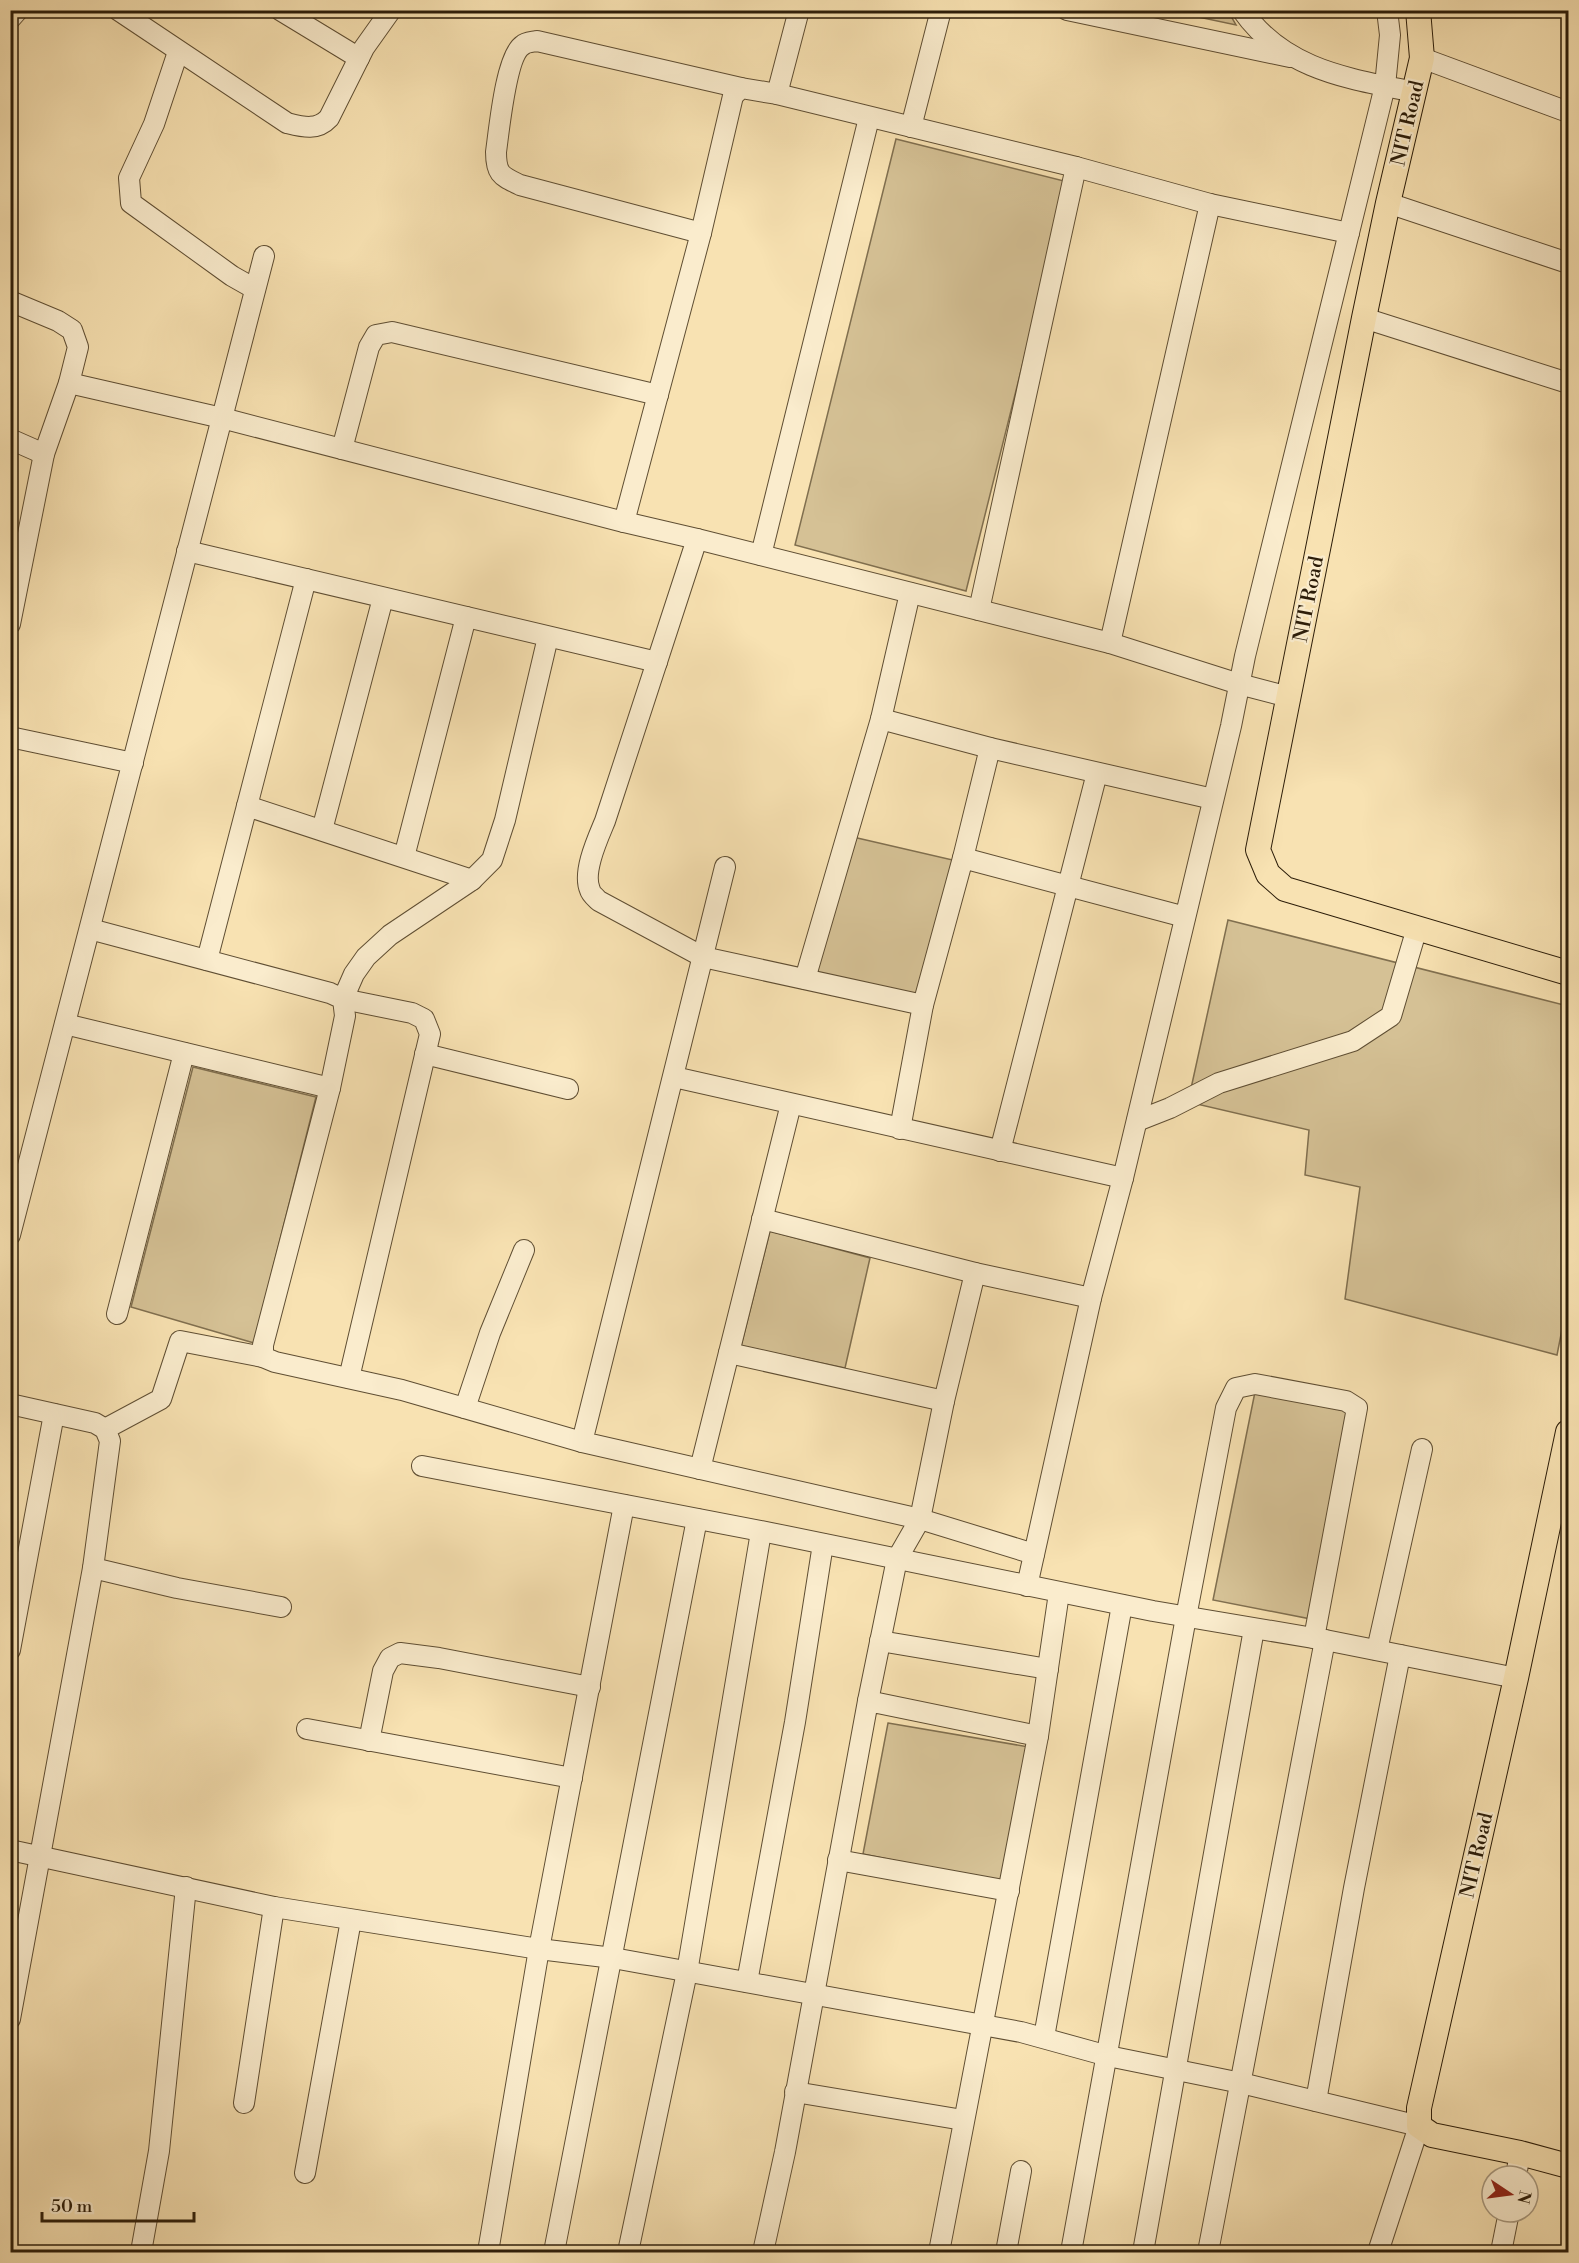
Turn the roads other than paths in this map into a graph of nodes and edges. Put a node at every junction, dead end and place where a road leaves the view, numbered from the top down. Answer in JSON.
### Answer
{"nodes":[{"id":1,"x":18,"y":10,"type":"edge"},
{"id":2,"x":118,"y":10,"type":"edge"},
{"id":3,"x":280,"y":10,"type":"edge"},
{"id":4,"x":391,"y":10,"type":"edge"},
{"id":5,"x":799,"y":10,"type":"edge"},
{"id":6,"x":941,"y":10,"type":"edge"},
{"id":7,"x":1067,"y":10,"type":"edge"},
{"id":8,"x":1242,"y":10,"type":"edge"},
{"id":9,"x":1388,"y":10,"type":"edge"},
{"id":10,"x":1418,"y":10,"type":"edge"},
{"id":11,"x":10,"y":20,"type":"edge"},
{"id":12,"x":178,"y":52,"type":"junction"},
{"id":13,"x":1290,"y":57,"type":"junction"},
{"id":14,"x":359,"y":58,"type":"junction"},
{"id":15,"x":1422,"y":58,"type":"junction"},
{"id":16,"x":1385,"y":86,"type":"junction"},
{"id":17,"x":741,"y":88,"type":"junction"},
{"id":18,"x":1414,"y":92,"type":"junction"},
{"id":19,"x":777,"y":94,"type":"junction"},
{"id":20,"x":1569,"y":112,"type":"edge"},
{"id":21,"x":869,"y":118,"type":"junction"},
{"id":22,"x":911,"y":127,"type":"junction"},
{"id":23,"x":1076,"y":167,"type":"junction"},
{"id":24,"x":1388,"y":203,"type":"junction"},
{"id":25,"x":1210,"y":204,"type":"junction"},
{"id":26,"x":1349,"y":232,"type":"junction"},
{"id":27,"x":701,"y":233,"type":"junction"},
{"id":28,"x":264,"y":256,"type":"dead end"},
{"id":29,"x":1569,"y":262,"type":"edge"},
{"id":30,"x":255,"y":290,"type":"junction"},
{"id":31,"x":10,"y":301,"type":"edge"},
{"id":32,"x":1364,"y":318,"type":"junction"},
{"id":33,"x":69,"y":383,"type":"junction"},
{"id":34,"x":1569,"y":383,"type":"edge"},
{"id":35,"x":658,"y":395,"type":"junction"},
{"id":36,"x":222,"y":418,"type":"junction"},
{"id":37,"x":10,"y":438,"type":"edge"},
{"id":38,"x":342,"y":449,"type":"junction"},
{"id":39,"x":44,"y":454,"type":"junction"},
{"id":40,"x":624,"y":522,"type":"junction"},
{"id":41,"x":697,"y":539,"type":"junction"},
{"id":42,"x":187,"y":551,"type":"junction"},
{"id":43,"x":761,"y":555,"type":"junction"},
{"id":44,"x":306,"y":579,"type":"junction"},
{"id":45,"x":910,"y":592,"type":"junction"},
{"id":46,"x":13,"y":594,"type":"edge"},
{"id":47,"x":383,"y":598,"type":"junction"},
{"id":48,"x":979,"y":610,"type":"junction"},
{"id":49,"x":466,"y":617,"type":"junction"},
{"id":50,"x":10,"y":624,"type":"edge"},
{"id":51,"x":548,"y":637,"type":"junction"},
{"id":52,"x":1110,"y":643,"type":"junction"},
{"id":53,"x":657,"y":662,"type":"junction"},
{"id":54,"x":1239,"y":684,"type":"junction"},
{"id":55,"x":1289,"y":697,"type":"junction"},
{"id":56,"x":881,"y":719,"type":"junction"},
{"id":57,"x":10,"y":737,"type":"edge"},
{"id":58,"x":990,"y":748,"type":"junction"},
{"id":59,"x":133,"y":763,"type":"junction"},
{"id":60,"x":1097,"y":773,"type":"junction"},
{"id":61,"x":1213,"y":799,"type":"junction"},
{"id":62,"x":247,"y":806,"type":"junction"},
{"id":63,"x":322,"y":830,"type":"junction"},
{"id":64,"x":404,"y":857,"type":"junction"},
{"id":65,"x":963,"y":858,"type":"junction"},
{"id":66,"x":725,"y":867,"type":"dead end"},
{"id":67,"x":472,"y":880,"type":"junction"},
{"id":68,"x":1068,"y":886,"type":"junction"},
{"id":69,"x":1185,"y":916,"type":"junction"},
{"id":70,"x":90,"y":928,"type":"junction"},
{"id":71,"x":1417,"y":928,"type":"junction"},
{"id":72,"x":704,"y":957,"type":"junction"},
{"id":73,"x":207,"y":960,"type":"junction"},
{"id":74,"x":1569,"y":973,"type":"edge"},
{"id":75,"x":805,"y":979,"type":"junction"},
{"id":76,"x":343,"y":999,"type":"junction"},
{"id":77,"x":923,"y":1005,"type":"junction"},
{"id":78,"x":65,"y":1024,"type":"junction"},
{"id":79,"x":184,"y":1053,"type":"junction"},
{"id":80,"x":425,"y":1054,"type":"junction"},
{"id":81,"x":674,"y":1077,"type":"junction"},
{"id":82,"x":330,"y":1088,"type":"junction"},
{"id":83,"x":568,"y":1089,"type":"dead end"},
{"id":84,"x":791,"y":1104,"type":"junction"},
{"id":85,"x":1137,"y":1121,"type":"junction"},
{"id":86,"x":900,"y":1129,"type":"junction"},
{"id":87,"x":1000,"y":1151,"type":"junction"},
{"id":88,"x":1123,"y":1178,"type":"junction"},
{"id":89,"x":762,"y":1219,"type":"junction"},
{"id":90,"x":10,"y":1235,"type":"edge"},
{"id":91,"x":524,"y":1250,"type":"dead end"},
{"id":92,"x":975,"y":1273,"type":"junction"},
{"id":93,"x":1091,"y":1298,"type":"junction"},
{"id":94,"x":117,"y":1314,"type":"dead end"},
{"id":95,"x":729,"y":1353,"type":"junction"},
{"id":96,"x":263,"y":1357,"type":"junction"},
{"id":97,"x":349,"y":1378,"type":"junction"},
{"id":98,"x":944,"y":1401,"type":"junction"},
{"id":99,"x":10,"y":1404,"type":"edge"},
{"id":100,"x":458,"y":1406,"type":"junction"},
{"id":101,"x":54,"y":1414,"type":"junction"},
{"id":102,"x":105,"y":1429,"type":"junction"},
{"id":103,"x":1569,"y":1432,"type":"edge"},
{"id":104,"x":582,"y":1442,"type":"junction"},
{"id":105,"x":1422,"y":1449,"type":"dead end"},
{"id":106,"x":422,"y":1466,"type":"dead end"},
{"id":107,"x":700,"y":1469,"type":"junction"},
{"id":108,"x":624,"y":1505,"type":"junction"},
{"id":109,"x":697,"y":1519,"type":"junction"},
{"id":110,"x":920,"y":1519,"type":"junction"},
{"id":111,"x":761,"y":1532,"type":"junction"},
{"id":112,"x":823,"y":1544,"type":"junction"},
{"id":113,"x":1034,"y":1554,"type":"junction"},
{"id":114,"x":897,"y":1559,"type":"junction"},
{"id":115,"x":93,"y":1568,"type":"junction"},
{"id":116,"x":1027,"y":1586,"type":"junction"},
{"id":117,"x":1059,"y":1593,"type":"junction"},
{"id":118,"x":1122,"y":1605,"type":"junction"},
{"id":119,"x":281,"y":1607,"type":"dead end"},
{"id":120,"x":1186,"y":1617,"type":"junction"},
{"id":121,"x":1254,"y":1629,"type":"junction"},
{"id":122,"x":1319,"y":1639,"type":"junction"},
{"id":123,"x":880,"y":1641,"type":"junction"},
{"id":124,"x":10,"y":1650,"type":"edge"},
{"id":125,"x":1377,"y":1650,"type":"junction"},
{"id":126,"x":1400,"y":1655,"type":"junction"},
{"id":127,"x":1048,"y":1670,"type":"junction"},
{"id":128,"x":1516,"y":1678,"type":"junction"},
{"id":129,"x":590,"y":1687,"type":"junction"},
{"id":130,"x":868,"y":1701,"type":"junction"},
{"id":131,"x":307,"y":1729,"type":"dead end"},
{"id":132,"x":1038,"y":1736,"type":"junction"},
{"id":133,"x":369,"y":1741,"type":"junction"},
{"id":134,"x":572,"y":1778,"type":"junction"},
{"id":135,"x":10,"y":1850,"type":"edge"},
{"id":136,"x":39,"y":1855,"type":"junction"},
{"id":137,"x":838,"y":1860,"type":"junction"},
{"id":138,"x":194,"y":1889,"type":"junction"},
{"id":139,"x":1009,"y":1891,"type":"junction"},
{"id":140,"x":274,"y":1907,"type":"junction"},
{"id":141,"x":351,"y":1920,"type":"junction"},
{"id":142,"x":539,"y":1949,"type":"junction"},
{"id":143,"x":613,"y":1958,"type":"junction"},
{"id":144,"x":687,"y":1972,"type":"junction"},
{"id":145,"x":747,"y":1982,"type":"junction"},
{"id":146,"x":813,"y":1994,"type":"junction"},
{"id":147,"x":10,"y":2019,"type":"edge"},
{"id":148,"x":981,"y":2025,"type":"junction"},
{"id":149,"x":1044,"y":2037,"type":"junction"},
{"id":150,"x":1108,"y":2056,"type":"junction"},
{"id":151,"x":1177,"y":2071,"type":"junction"},
{"id":152,"x":1241,"y":2084,"type":"junction"},
{"id":153,"x":795,"y":2092,"type":"junction"},
{"id":154,"x":1316,"y":2101,"type":"junction"},
{"id":155,"x":244,"y":2103,"type":"dead end"},
{"id":156,"x":963,"y":2120,"type":"junction"},
{"id":157,"x":1419,"y":2126,"type":"junction"},
{"id":158,"x":1518,"y":2164,"type":"edge"},
{"id":159,"x":1540,"y":2165,"type":"edge"},
{"id":160,"x":1569,"y":2166,"type":"edge"},
{"id":161,"x":1021,"y":2171,"type":"dead end"},
{"id":162,"x":305,"y":2173,"type":"dead end"},
{"id":163,"x":1507,"y":2224,"type":"edge"},
{"id":164,"x":141,"y":2253,"type":"edge"},
{"id":165,"x":488,"y":2253,"type":"edge"},
{"id":166,"x":554,"y":2253,"type":"edge"},
{"id":167,"x":628,"y":2253,"type":"edge"},
{"id":168,"x":763,"y":2253,"type":"edge"},
{"id":169,"x":939,"y":2253,"type":"edge"},
{"id":170,"x":1006,"y":2253,"type":"edge"},
{"id":171,"x":1071,"y":2253,"type":"edge"},
{"id":172,"x":1143,"y":2253,"type":"edge"},
{"id":173,"x":1208,"y":2253,"type":"edge"},
{"id":174,"x":1378,"y":2253,"type":"edge"},
{"id":175,"x":1501,"y":2253,"type":"edge"}],
"edges":[{"from":1,"to":11,"type":"street"},
{"from":2,"to":12,"type":"street"},
{"from":3,"to":14,"type":"street"},
{"from":4,"to":14,"type":"street"},
{"from":5,"to":19,"type":"street"},
{"from":6,"to":22,"type":"street"},
{"from":7,"to":13,"type":"street"},
{"from":8,"to":13,"type":"street"},
{"from":9,"to":16,"type":"street"},
{"from":10,"to":15,"type":"main road","name":"NIT Road"},
{"from":12,"to":14,"type":"street"},
{"from":12,"to":30,"type":"street"},
{"from":13,"to":16,"type":"street"},
{"from":15,"to":18,"type":"main road","name":"NIT Road"},
{"from":15,"to":20,"type":"street"},
{"from":16,"to":18,"type":"street"},
{"from":16,"to":26,"type":"street"},
{"from":17,"to":19,"type":"street"},
{"from":17,"to":27,"type":"street"},
{"from":17,"to":27,"type":"street"},
{"from":18,"to":24,"type":"main road","name":"NIT Road"},
{"from":19,"to":21,"type":"street"},
{"from":21,"to":22,"type":"street"},
{"from":21,"to":43,"type":"street"},
{"from":22,"to":23,"type":"street"},
{"from":23,"to":25,"type":"street"},
{"from":23,"to":48,"type":"street"},
{"from":24,"to":29,"type":"street"},
{"from":24,"to":32,"type":"main road","name":"NIT Road"},
{"from":25,"to":26,"type":"street"},
{"from":25,"to":52,"type":"street"},
{"from":26,"to":54,"type":"street"},
{"from":27,"to":35,"type":"street"},
{"from":28,"to":30,"type":"street"},
{"from":30,"to":36,"type":"street"},
{"from":31,"to":33,"type":"street"},
{"from":32,"to":34,"type":"street"},
{"from":32,"to":55,"type":"main road","name":"NIT Road"},
{"from":33,"to":36,"type":"street"},
{"from":33,"to":39,"type":"street"},
{"from":35,"to":38,"type":"street"},
{"from":35,"to":40,"type":"street"},
{"from":36,"to":38,"type":"street"},
{"from":36,"to":42,"type":"street"},
{"from":37,"to":39,"type":"street"},
{"from":38,"to":40,"type":"street"},
{"from":39,"to":46,"type":"street"},
{"from":40,"to":41,"type":"street"},
{"from":41,"to":43,"type":"street"},
{"from":41,"to":53,"type":"street"},
{"from":42,"to":44,"type":"street"},
{"from":42,"to":59,"type":"street"},
{"from":43,"to":45,"type":"street"},
{"from":44,"to":47,"type":"street"},
{"from":44,"to":62,"type":"street"},
{"from":45,"to":48,"type":"street"},
{"from":45,"to":56,"type":"street"},
{"from":46,"to":50,"type":"street"},
{"from":47,"to":49,"type":"street"},
{"from":47,"to":63,"type":"street"},
{"from":48,"to":52,"type":"street"},
{"from":49,"to":51,"type":"street"},
{"from":49,"to":64,"type":"street"},
{"from":51,"to":53,"type":"street"},
{"from":51,"to":67,"type":"street"},
{"from":52,"to":54,"type":"street"},
{"from":53,"to":72,"type":"street"},
{"from":54,"to":55,"type":"street"},
{"from":54,"to":61,"type":"street"},
{"from":55,"to":71,"type":"main road","name":"NIT Road"},
{"from":56,"to":58,"type":"street"},
{"from":56,"to":75,"type":"street"},
{"from":57,"to":59,"type":"street"},
{"from":58,"to":60,"type":"street"},
{"from":58,"to":65,"type":"street"},
{"from":59,"to":70,"type":"street"},
{"from":60,"to":61,"type":"street"},
{"from":60,"to":68,"type":"street"},
{"from":61,"to":69,"type":"street"},
{"from":62,"to":63,"type":"street"},
{"from":62,"to":73,"type":"street"},
{"from":63,"to":64,"type":"street"},
{"from":64,"to":67,"type":"street"},
{"from":65,"to":68,"type":"street"},
{"from":65,"to":77,"type":"street"},
{"from":66,"to":72,"type":"street"},
{"from":67,"to":76,"type":"street"},
{"from":68,"to":69,"type":"street"},
{"from":68,"to":87,"type":"street"},
{"from":69,"to":85,"type":"street"},
{"from":70,"to":73,"type":"street"},
{"from":70,"to":78,"type":"street"},
{"from":71,"to":74,"type":"main road","name":"NIT Road"},
{"from":71,"to":85,"type":"street"},
{"from":72,"to":75,"type":"street"},
{"from":72,"to":81,"type":"street"},
{"from":73,"to":76,"type":"street"},
{"from":75,"to":77,"type":"street"},
{"from":76,"to":80,"type":"street"},
{"from":76,"to":82,"type":"street"},
{"from":77,"to":86,"type":"street"},
{"from":78,"to":79,"type":"street"},
{"from":78,"to":90,"type":"street"},
{"from":79,"to":82,"type":"street"},
{"from":79,"to":94,"type":"street"},
{"from":80,"to":83,"type":"street"},
{"from":80,"to":97,"type":"street"},
{"from":81,"to":84,"type":"street"},
{"from":81,"to":104,"type":"street"},
{"from":82,"to":96,"type":"street"},
{"from":84,"to":86,"type":"street"},
{"from":84,"to":89,"type":"street"},
{"from":85,"to":88,"type":"street"},
{"from":86,"to":87,"type":"street"},
{"from":87,"to":88,"type":"street"},
{"from":88,"to":93,"type":"street"},
{"from":89,"to":92,"type":"street"},
{"from":89,"to":95,"type":"street"},
{"from":91,"to":100,"type":"street"},
{"from":92,"to":93,"type":"street"},
{"from":92,"to":98,"type":"street"},
{"from":93,"to":113,"type":"street"},
{"from":95,"to":98,"type":"street"},
{"from":95,"to":107,"type":"street"},
{"from":96,"to":97,"type":"street"},
{"from":96,"to":102,"type":"street"},
{"from":97,"to":100,"type":"street"},
{"from":98,"to":110,"type":"street"},
{"from":99,"to":101,"type":"street"},
{"from":100,"to":104,"type":"street"},
{"from":101,"to":102,"type":"street"},
{"from":101,"to":124,"type":"street"},
{"from":102,"to":115,"type":"street"},
{"from":103,"to":128,"type":"main road","name":"NIT Road"},
{"from":104,"to":107,"type":"street"},
{"from":105,"to":125,"type":"street"},
{"from":106,"to":108,"type":"street"},
{"from":107,"to":110,"type":"street"},
{"from":108,"to":109,"type":"street"},
{"from":108,"to":129,"type":"street"},
{"from":109,"to":111,"type":"street"},
{"from":109,"to":143,"type":"street"},
{"from":110,"to":113,"type":"street"},
{"from":110,"to":114,"type":"street"},
{"from":111,"to":112,"type":"street"},
{"from":111,"to":144,"type":"street"},
{"from":112,"to":114,"type":"street"},
{"from":112,"to":145,"type":"street"},
{"from":113,"to":116,"type":"street"},
{"from":114,"to":116,"type":"street"},
{"from":114,"to":123,"type":"street"},
{"from":115,"to":119,"type":"street"},
{"from":115,"to":136,"type":"street"},
{"from":116,"to":117,"type":"street"},
{"from":117,"to":118,"type":"street"},
{"from":117,"to":127,"type":"street"},
{"from":118,"to":120,"type":"street"},
{"from":118,"to":149,"type":"street"},
{"from":120,"to":121,"type":"street"},
{"from":120,"to":122,"type":"street"},
{"from":120,"to":150,"type":"street"},
{"from":121,"to":122,"type":"street"},
{"from":121,"to":151,"type":"street"},
{"from":122,"to":125,"type":"street"},
{"from":122,"to":152,"type":"street"},
{"from":123,"to":127,"type":"street"},
{"from":123,"to":130,"type":"street"},
{"from":125,"to":126,"type":"street"},
{"from":126,"to":128,"type":"street"},
{"from":126,"to":154,"type":"street"},
{"from":127,"to":132,"type":"street"},
{"from":128,"to":157,"type":"main road","name":"NIT Road"},
{"from":129,"to":133,"type":"street"},
{"from":129,"to":134,"type":"street"},
{"from":130,"to":132,"type":"street"},
{"from":130,"to":137,"type":"street"},
{"from":131,"to":133,"type":"street"},
{"from":132,"to":139,"type":"street"},
{"from":133,"to":134,"type":"street"},
{"from":134,"to":142,"type":"street"},
{"from":135,"to":136,"type":"street"},
{"from":136,"to":138,"type":"street"},
{"from":136,"to":147,"type":"street"},
{"from":137,"to":139,"type":"street"},
{"from":137,"to":146,"type":"street"},
{"from":138,"to":140,"type":"street"},
{"from":138,"to":164,"type":"street"},
{"from":139,"to":148,"type":"street"},
{"from":140,"to":141,"type":"street"},
{"from":140,"to":155,"type":"street"},
{"from":141,"to":142,"type":"street"},
{"from":141,"to":162,"type":"street"},
{"from":142,"to":143,"type":"street"},
{"from":142,"to":165,"type":"street"},
{"from":143,"to":144,"type":"street"},
{"from":143,"to":166,"type":"street"},
{"from":144,"to":145,"type":"street"},
{"from":144,"to":167,"type":"street"},
{"from":145,"to":146,"type":"street"},
{"from":146,"to":148,"type":"street"},
{"from":146,"to":153,"type":"street"},
{"from":148,"to":149,"type":"street"},
{"from":148,"to":156,"type":"street"},
{"from":149,"to":150,"type":"street"},
{"from":150,"to":151,"type":"street"},
{"from":150,"to":171,"type":"street"},
{"from":151,"to":152,"type":"street"},
{"from":151,"to":172,"type":"street"},
{"from":152,"to":154,"type":"street"},
{"from":152,"to":173,"type":"street"},
{"from":153,"to":156,"type":"street"},
{"from":153,"to":168,"type":"street"},
{"from":154,"to":157,"type":"street"},
{"from":156,"to":169,"type":"street"},
{"from":157,"to":158,"type":"main road"},
{"from":157,"to":174,"type":"street"},
{"from":159,"to":160,"type":"main road"},
{"from":161,"to":170,"type":"street"},
{"from":163,"to":175,"type":"street"}]}
